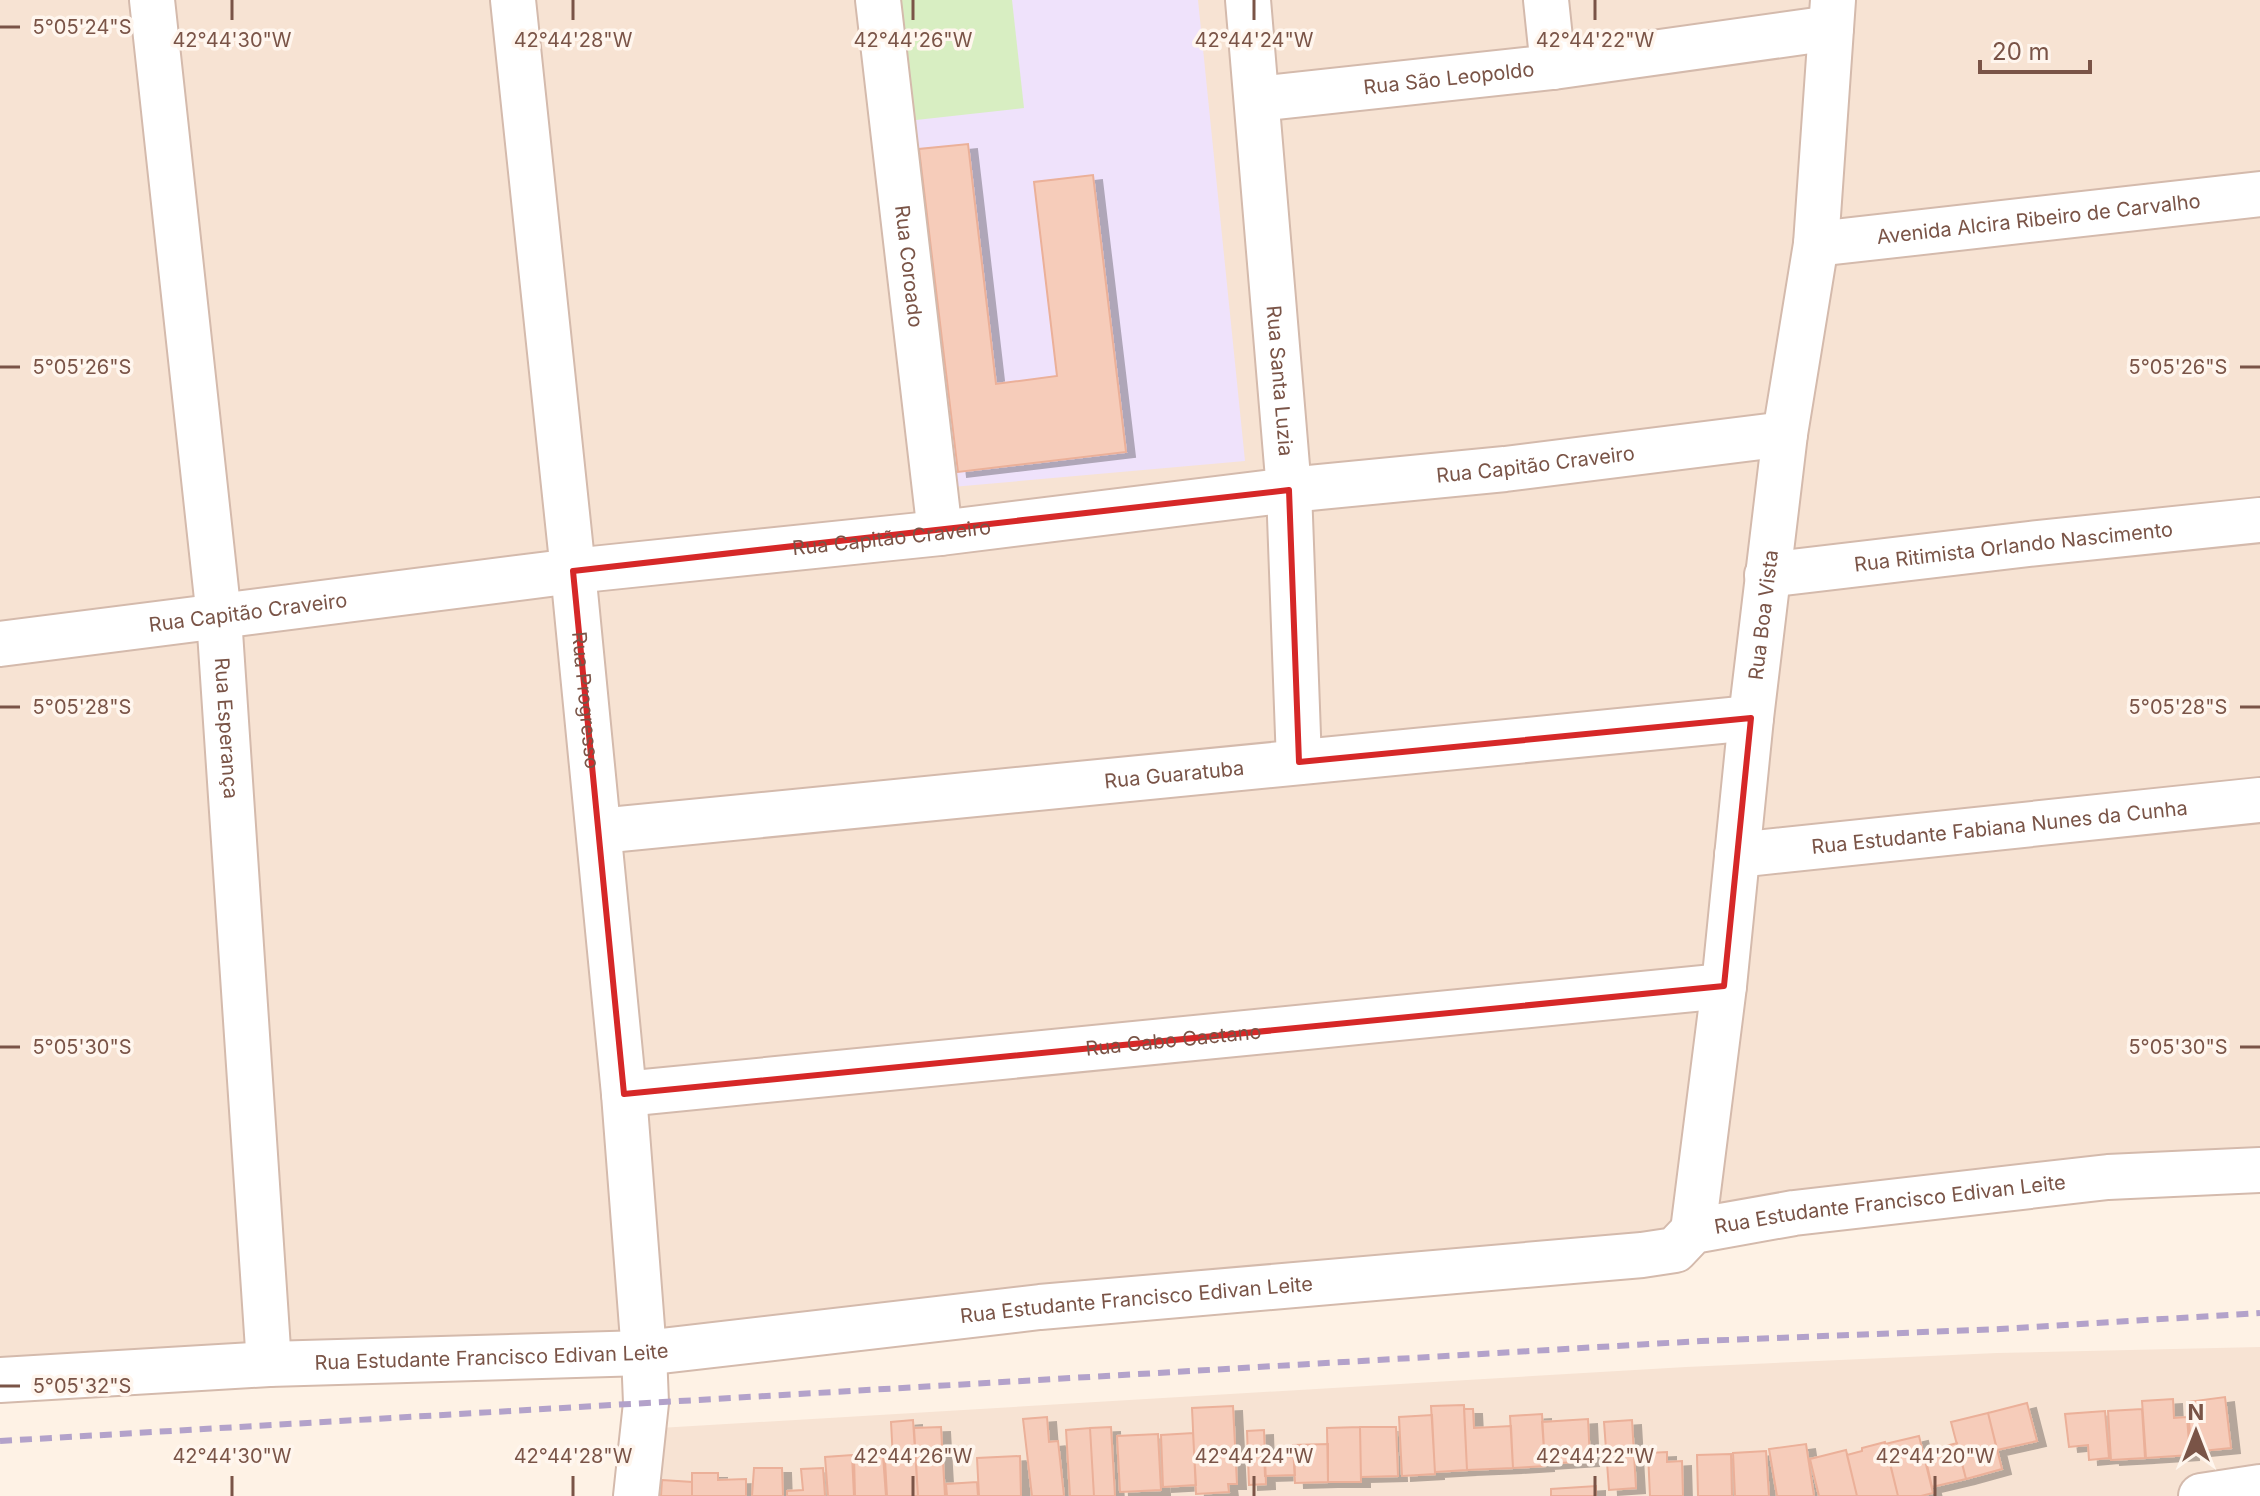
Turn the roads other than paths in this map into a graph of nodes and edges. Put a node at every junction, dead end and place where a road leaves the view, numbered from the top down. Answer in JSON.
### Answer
{"nodes":[{"id":1,"x":152,"y":0,"type":"edge"},
{"id":2,"x":513,"y":0,"type":"edge"},
{"id":3,"x":878,"y":0,"type":"edge"},
{"id":4,"x":1248,"y":0,"type":"edge"},
{"id":5,"x":1546,"y":0,"type":"edge"},
{"id":6,"x":1832,"y":14,"type":"edge"},
{"id":7,"x":1553,"y":67,"type":"junction"},
{"id":8,"x":1258,"y":99,"type":"junction"},
{"id":9,"x":2260,"y":194,"type":"edge"},
{"id":10,"x":1816,"y":244,"type":"junction"},
{"id":11,"x":1785,"y":434,"type":"junction"},
{"id":12,"x":1289,"y":490,"type":"junction"},
{"id":13,"x":2260,"y":520,"type":"edge"},
{"id":14,"x":940,"y":533,"type":"junction"},
{"id":15,"x":573,"y":571,"type":"junction"},
{"id":16,"x":1767,"y":575,"type":"junction"},
{"id":17,"x":219,"y":617,"type":"junction"},
{"id":18,"x":0,"y":644,"type":"edge"},
{"id":19,"x":1751,"y":718,"type":"junction"},
{"id":20,"x":1299,"y":762,"type":"junction"},
{"id":21,"x":2260,"y":800,"type":"edge"},
{"id":22,"x":599,"y":831,"type":"junction"},
{"id":23,"x":1737,"y":855,"type":"junction"},
{"id":24,"x":1724,"y":986,"type":"junction"},
{"id":25,"x":624,"y":1094,"type":"junction"},
{"id":26,"x":2260,"y":1170,"type":"edge"},
{"id":27,"x":1693,"y":1231,"type":"junction"},
{"id":28,"x":644,"y":1353,"type":"junction"},
{"id":29,"x":269,"y":1364,"type":"junction"},
{"id":30,"x":0,"y":1380,"type":"edge"},
{"id":31,"x":2260,"y":1487,"type":"edge"},
{"id":32,"x":636,"y":1496,"type":"edge"},
{"id":33,"x":2201,"y":1496,"type":"edge"}],
"edges":[{"from":1,"to":17,"type":"street","name":"Rua Esperança"},
{"from":2,"to":15,"type":"street","name":"Rua Progresso"},
{"from":3,"to":14,"type":"street","name":"Rua Coroado"},
{"from":4,"to":8,"type":"street","name":"Rua Santa Luzia"},
{"from":5,"to":7,"type":"street"},
{"from":6,"to":7,"type":"street","name":"Rua São Leopoldo"},
{"from":6,"to":10,"type":"street","name":"Rua Boa Vista"},
{"from":7,"to":8,"type":"street","name":"Rua São Leopoldo"},
{"from":8,"to":12,"type":"street","name":"Rua Santa Luzia"},
{"from":9,"to":10,"type":"street","name":"Avenida Alcira Ribeiro de Carvalho"},
{"from":10,"to":11,"type":"street","name":"Rua Boa Vista"},
{"from":11,"to":12,"type":"street","name":"Rua Capitão Craveiro"},
{"from":11,"to":16,"type":"street","name":"Rua Boa Vista"},
{"from":12,"to":14,"type":"street","name":"Rua Capitão Craveiro"},
{"from":12,"to":20,"type":"street","name":"Rua Santa Luzia"},
{"from":13,"to":16,"type":"street","name":"Rua Ritimista Orlando Nascimento"},
{"from":14,"to":15,"type":"street","name":"Rua Capitão Craveiro"},
{"from":15,"to":17,"type":"street","name":"Rua Capitão Craveiro"},
{"from":15,"to":22,"type":"street","name":"Rua Progresso"},
{"from":16,"to":19,"type":"street","name":"Rua Boa Vista"},
{"from":17,"to":18,"type":"street","name":"Rua Capitão Craveiro"},
{"from":17,"to":29,"type":"street","name":"Rua Esperança"},
{"from":19,"to":20,"type":"street","name":"Rua Guaratuba"},
{"from":19,"to":23,"type":"street","name":"Rua Boa Vista"},
{"from":20,"to":22,"type":"street","name":"Rua Guaratuba"},
{"from":21,"to":23,"type":"street","name":"Rua Estudante Fabiana Nunes da Cunha"},
{"from":22,"to":25,"type":"street","name":"Rua Progresso"},
{"from":23,"to":24,"type":"street","name":"Rua Boa Vista"},
{"from":24,"to":25,"type":"street","name":"Rua Cabo Caetano"},
{"from":24,"to":27,"type":"street","name":"Rua Boa Vista"},
{"from":25,"to":28,"type":"street","name":"Rua Progresso"},
{"from":26,"to":27,"type":"street","name":"Rua Estudante Francisco Edivan Leite"},
{"from":27,"to":28,"type":"street","name":"Rua Estudante Francisco Edivan Leite"},
{"from":28,"to":29,"type":"street","name":"Rua Estudante Francisco Edivan Leite"},
{"from":28,"to":32,"type":"street","name":"Rua Progresso"},
{"from":29,"to":30,"type":"street","name":"Rua Estudante Francisco Edivan Leite"},
{"from":31,"to":33,"type":"street"}]}
